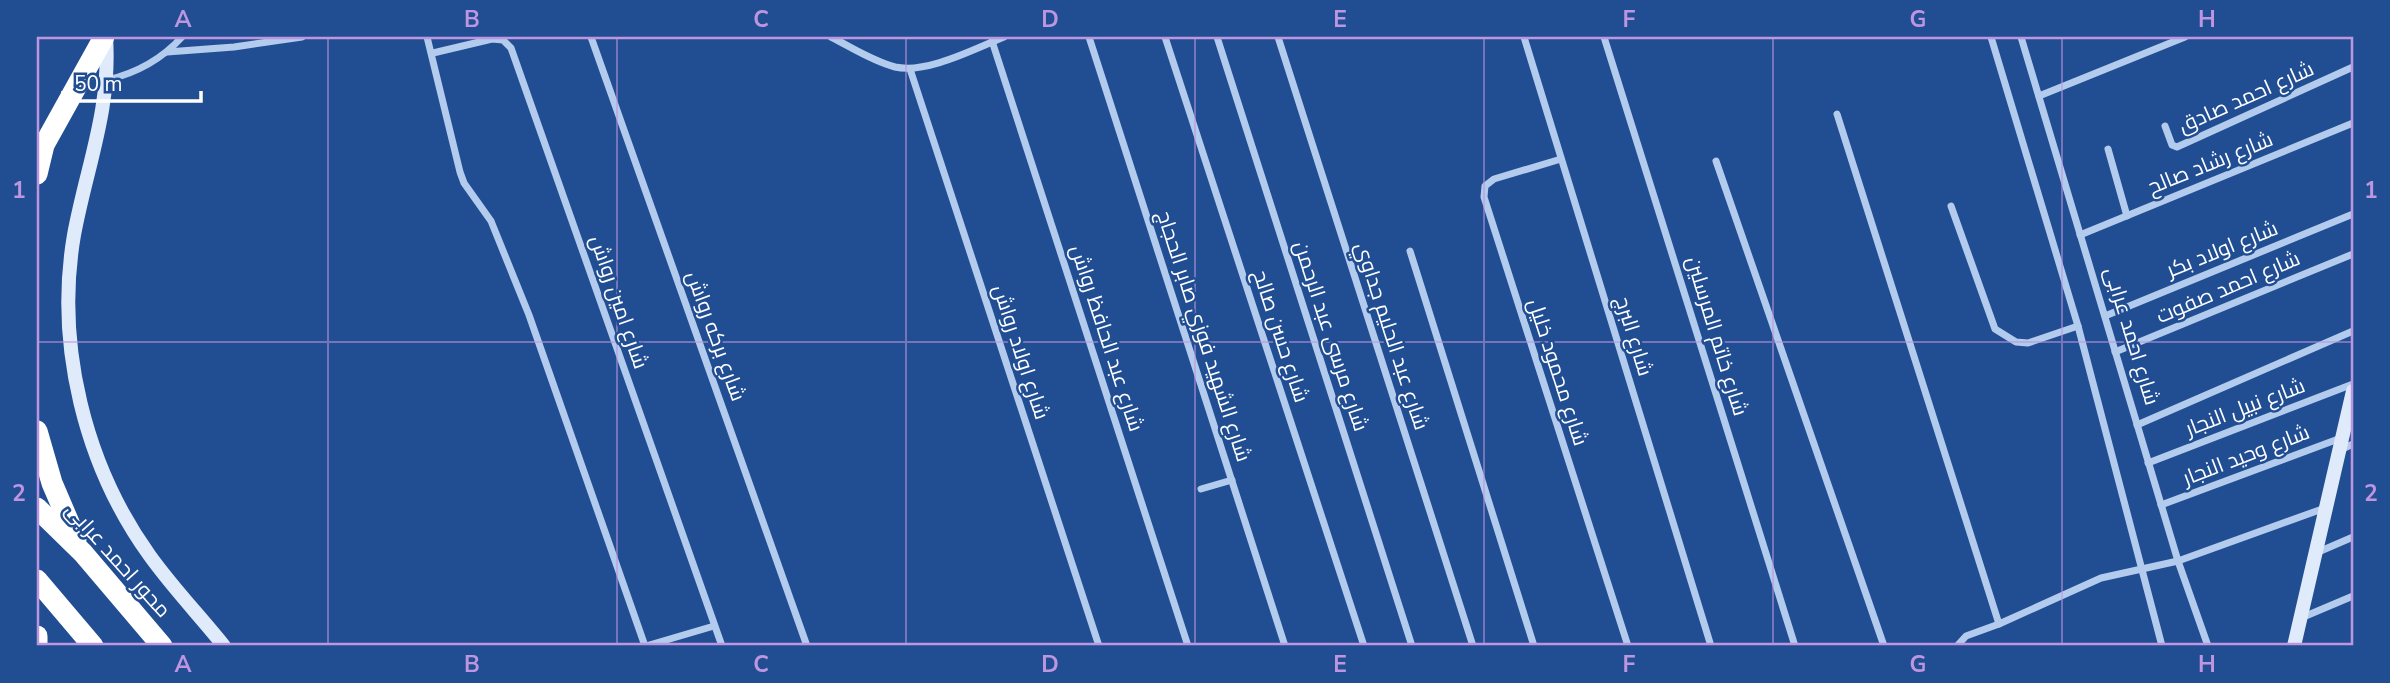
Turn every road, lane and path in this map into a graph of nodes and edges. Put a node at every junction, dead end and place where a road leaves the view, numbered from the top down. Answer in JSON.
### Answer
{"nodes":[{"id":1,"x":105,"y":37,"type":"edge"},
{"id":2,"x":182,"y":37,"type":"edge"},
{"id":3,"x":302,"y":37,"type":"edge"},
{"id":4,"x":427,"y":37,"type":"edge"},
{"id":5,"x":591,"y":37,"type":"edge"},
{"id":6,"x":831,"y":37,"type":"edge"},
{"id":7,"x":1004,"y":37,"type":"edge"},
{"id":8,"x":1089,"y":37,"type":"edge"},
{"id":9,"x":1165,"y":37,"type":"edge"},
{"id":10,"x":1217,"y":37,"type":"edge"},
{"id":11,"x":1278,"y":37,"type":"edge"},
{"id":12,"x":1524,"y":37,"type":"edge"},
{"id":13,"x":1604,"y":37,"type":"edge"},
{"id":14,"x":1991,"y":37,"type":"edge"},
{"id":15,"x":2033,"y":37,"type":"edge"},
{"id":16,"x":2185,"y":37,"type":"edge"},
{"id":17,"x":2021,"y":39,"type":"edge"},
{"id":18,"x":992,"y":41,"type":"junction"},
{"id":19,"x":167,"y":52,"type":"junction"},
{"id":20,"x":433,"y":53,"type":"junction"},
{"id":21,"x":2353,"y":67,"type":"edge"},
{"id":22,"x":910,"y":69,"type":"junction"},
{"id":23,"x":107,"y":80,"type":"junction"},
{"id":24,"x":2039,"y":96,"type":"junction"},
{"id":25,"x":1836,"y":114,"type":"dead end"},
{"id":26,"x":2353,"y":123,"type":"edge"},
{"id":27,"x":2165,"y":126,"type":"dead end"},
{"id":28,"x":2108,"y":149,"type":"dead end"},
{"id":29,"x":1561,"y":159,"type":"junction"},
{"id":30,"x":1716,"y":161,"type":"dead end"},
{"id":31,"x":37,"y":174,"type":"edge"},
{"id":32,"x":1951,"y":205,"type":"dead end"},
{"id":33,"x":2353,"y":214,"type":"edge"},
{"id":34,"x":2127,"y":216,"type":"junction"},
{"id":35,"x":2080,"y":235,"type":"junction"},
{"id":36,"x":1410,"y":251,"type":"dead end"},
{"id":37,"x":2353,"y":254,"type":"edge"},
{"id":38,"x":2105,"y":316,"type":"junction"},
{"id":39,"x":2078,"y":326,"type":"junction"},
{"id":40,"x":2353,"y":331,"type":"edge"},
{"id":41,"x":2115,"y":352,"type":"junction"},
{"id":42,"x":2353,"y":384,"type":"edge"},
{"id":43,"x":2353,"y":391,"type":"edge"},
{"id":44,"x":2137,"y":425,"type":"junction"},
{"id":45,"x":37,"y":431,"type":"edge"},
{"id":46,"x":2345,"y":444,"type":"edge"},
{"id":47,"x":2148,"y":463,"type":"junction"},
{"id":48,"x":1231,"y":480,"type":"junction"},
{"id":49,"x":1201,"y":489,"type":"dead end"},
{"id":50,"x":2161,"y":505,"type":"junction"},
{"id":51,"x":37,"y":508,"type":"edge"},
{"id":52,"x":2326,"y":508,"type":"junction"},
{"id":53,"x":2353,"y":537,"type":"edge"},
{"id":54,"x":83,"y":553,"type":"junction"},
{"id":55,"x":2316,"y":553,"type":"junction"},
{"id":56,"x":2178,"y":561,"type":"junction"},
{"id":57,"x":2142,"y":567,"type":"junction"},
{"id":58,"x":37,"y":580,"type":"edge"},
{"id":59,"x":2353,"y":596,"type":"edge"},
{"id":60,"x":2300,"y":618,"type":"junction"},
{"id":61,"x":1999,"y":624,"type":"junction"},
{"id":62,"x":714,"y":626,"type":"junction"},
{"id":63,"x":37,"y":636,"type":"edge"},
{"id":64,"x":37,"y":646,"type":"edge"},
{"id":65,"x":93,"y":646,"type":"edge"},
{"id":66,"x":162,"y":646,"type":"edge"},
{"id":67,"x":225,"y":646,"type":"edge"},
{"id":68,"x":645,"y":646,"type":"edge"},
{"id":69,"x":722,"y":646,"type":"edge"},
{"id":70,"x":807,"y":646,"type":"edge"},
{"id":71,"x":1099,"y":646,"type":"edge"},
{"id":72,"x":1188,"y":646,"type":"edge"},
{"id":73,"x":1285,"y":646,"type":"edge"},
{"id":74,"x":1364,"y":646,"type":"edge"},
{"id":75,"x":1412,"y":646,"type":"edge"},
{"id":76,"x":1473,"y":646,"type":"edge"},
{"id":77,"x":1534,"y":646,"type":"edge"},
{"id":78,"x":1628,"y":646,"type":"edge"},
{"id":79,"x":1711,"y":646,"type":"edge"},
{"id":80,"x":1796,"y":646,"type":"edge"},
{"id":81,"x":1884,"y":646,"type":"edge"},
{"id":82,"x":1957,"y":646,"type":"edge"},
{"id":83,"x":2162,"y":646,"type":"edge"},
{"id":84,"x":2208,"y":646,"type":"edge"},
{"id":85,"x":2294,"y":646,"type":"edge"}],
"edges":[{"from":1,"to":23,"type":"street"},
{"from":1,"to":31,"type":"highway"},
{"from":2,"to":19,"type":"street"},
{"from":3,"to":19,"type":"street"},
{"from":4,"to":20,"type":"street"},
{"from":5,"to":70,"type":"street","name":"شارع بركه رواش"},
{"from":6,"to":22,"type":"street"},
{"from":7,"to":18,"type":"street"},
{"from":8,"to":48,"type":"street","name":"شارع الشهيد فوزي صابر الحجاج"},
{"from":9,"to":74,"type":"street","name":"شارع حسن صالح"},
{"from":10,"to":75,"type":"street","name":"شارع مرسى عبد الرحمن"},
{"from":11,"to":76,"type":"street","name":"شارع عبد الحليم جداوي"},
{"from":12,"to":29,"type":"street","name":"شارع البرج"},
{"from":13,"to":80,"type":"street","name":"شارع خاتم المرسلين"},
{"from":14,"to":39,"type":"street"},
{"from":15,"to":17,"type":"street"},
{"from":16,"to":24,"type":"street"},
{"from":17,"to":24,"type":"street","name":"شارع احمد عرابى"},
{"from":18,"to":22,"type":"street"},
{"from":18,"to":72,"type":"street","name":"شارع عبد الحافظ رواش"},
{"from":19,"to":23,"type":"street"},
{"from":20,"to":62,"type":"street","name":"شارع امين رواش"},
{"from":20,"to":68,"type":"street"},
{"from":21,"to":27,"type":"street","name":"شارع احمد صادق"},
{"from":22,"to":71,"type":"street","name":"شارع اولاد رواش"},
{"from":23,"to":67,"type":"street"},
{"from":24,"to":35,"type":"street","name":"شارع احمد عرابى"},
{"from":25,"to":61,"type":"street"},
{"from":26,"to":34,"type":"street","name":"شارع رشاد صالح"},
{"from":28,"to":34,"type":"street"},
{"from":29,"to":78,"type":"street","name":"شارع محمود خليل"},
{"from":29,"to":79,"type":"street","name":"شارع البرج"},
{"from":30,"to":81,"type":"street"},
{"from":32,"to":39,"type":"street"},
{"from":33,"to":38,"type":"street","name":"شارع اولاد بكر"},
{"from":34,"to":35,"type":"street","name":"شارع رشاد صالح"},
{"from":35,"to":38,"type":"street","name":"شارع احمد عرابى"},
{"from":36,"to":77,"type":"street"},
{"from":37,"to":41,"type":"street","name":"شارع احمد صفوت"},
{"from":38,"to":41,"type":"street","name":"شارع احمد عرابى"},
{"from":39,"to":57,"type":"street"},
{"from":40,"to":44,"type":"street"},
{"from":41,"to":44,"type":"street","name":"شارع احمد عرابى"},
{"from":42,"to":47,"type":"street","name":"شارع نبيل النجار"},
{"from":43,"to":46,"type":"street"},
{"from":44,"to":47,"type":"street","name":"شارع احمد عرابى"},
{"from":45,"to":54,"type":"highway"},
{"from":46,"to":50,"type":"street","name":"شارع وحيد النجار"},
{"from":46,"to":52,"type":"street"},
{"from":47,"to":50,"type":"street","name":"شارع احمد عرابى"},
{"from":48,"to":49,"type":"street"},
{"from":48,"to":73,"type":"street","name":"شارع الشهيد فوزي صابر الحجاج"},
{"from":50,"to":56,"type":"street","name":"شارع احمد عرابى"},
{"from":51,"to":54,"type":"highway","name":"محور احمد عرابى"},
{"from":52,"to":55,"type":"street"},
{"from":52,"to":56,"type":"street"},
{"from":53,"to":55,"type":"street"},
{"from":54,"to":66,"type":"highway","name":"محور احمد عرابى"},
{"from":55,"to":60,"type":"street"},
{"from":56,"to":57,"type":"street"},
{"from":56,"to":84,"type":"street","name":"شارع احمد عرابى"},
{"from":57,"to":61,"type":"street"},
{"from":57,"to":83,"type":"street"},
{"from":58,"to":65,"type":"highway"},
{"from":59,"to":60,"type":"street"},
{"from":60,"to":85,"type":"street"},
{"from":61,"to":82,"type":"street"},
{"from":62,"to":68,"type":"street"},
{"from":62,"to":69,"type":"street","name":"شارع امين رواش"},
{"from":63,"to":64,"type":"highway"}]}
